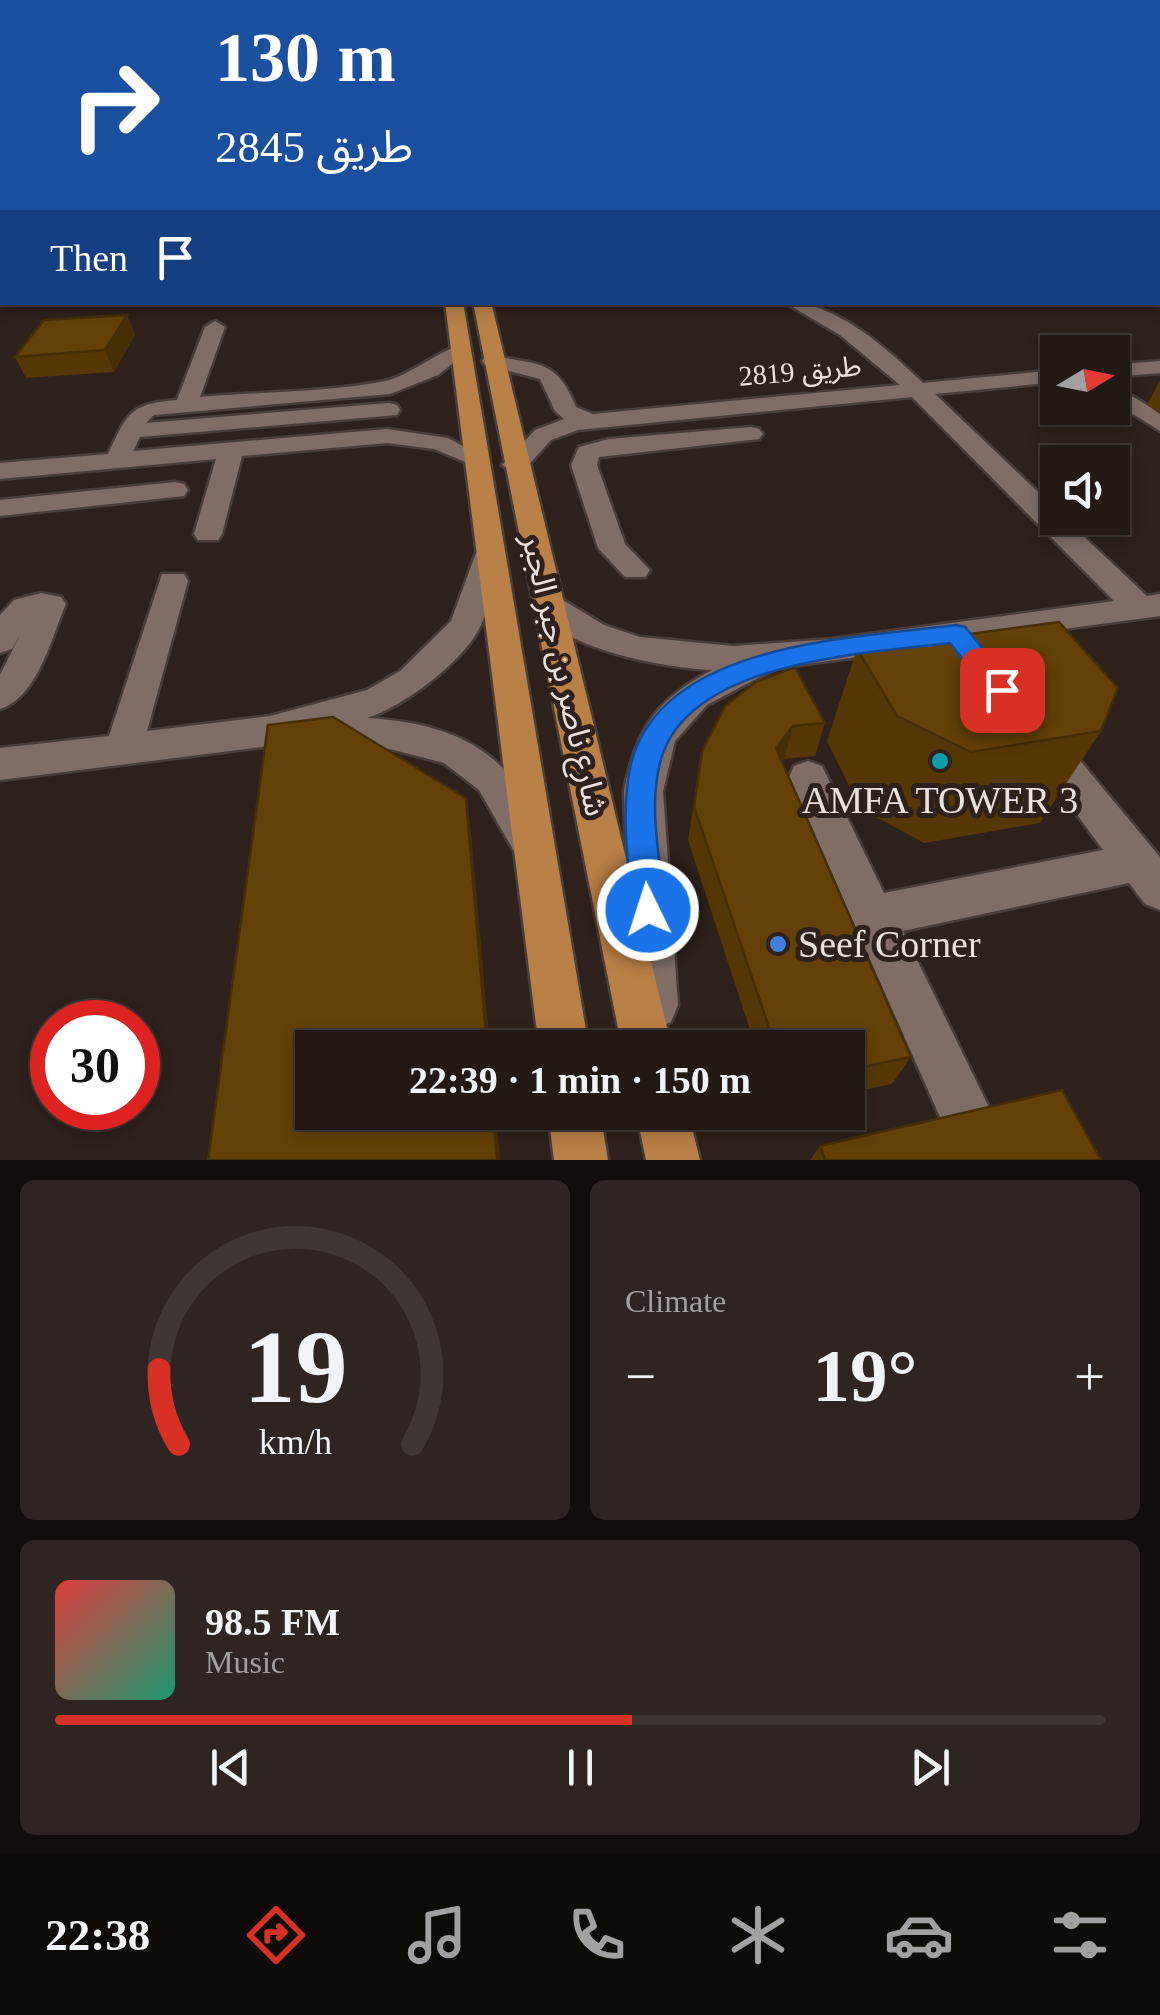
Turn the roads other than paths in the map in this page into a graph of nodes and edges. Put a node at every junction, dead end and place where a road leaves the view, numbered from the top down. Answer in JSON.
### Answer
{"nodes":[{"id":1,"x":460,"y":305,"type":"edge"},
{"id":2,"x":495,"y":305,"type":"edge"},
{"id":3,"x":798,"y":305,"type":"edge"},
{"id":4,"x":215,"y":327,"type":"dead end"},
{"id":5,"x":481,"y":349,"type":"junction"},
{"id":6,"x":1160,"y":367,"type":"edge"},
{"id":7,"x":281,"y":368,"type":"dead end"},
{"id":8,"x":1130,"y":370,"type":"edge"},
{"id":9,"x":1040,"y":378,"type":"edge"},
{"id":10,"x":917,"y":390,"type":"junction"},
{"id":11,"x":1160,"y":392,"type":"edge"},
{"id":12,"x":1130,"y":393,"type":"edge"},
{"id":13,"x":273,"y":396,"type":"junction"},
{"id":14,"x":1130,"y":402,"type":"edge"},
{"id":15,"x":187,"y":404,"type":"junction"},
{"id":16,"x":389,"y":411,"type":"junction"},
{"id":17,"x":674,"y":413,"type":"junction"},
{"id":18,"x":621,"y":418,"type":"junction"},
{"id":19,"x":589,"y":421,"type":"junction"},
{"id":20,"x":1160,"y":424,"type":"edge"},
{"id":21,"x":130,"y":432,"type":"junction"},
{"id":22,"x":751,"y":434,"type":"dead end"},
{"id":23,"x":686,"y":439,"type":"junction"},
{"id":24,"x":633,"y":444,"type":"junction"},
{"id":25,"x":232,"y":450,"type":"junction"},
{"id":26,"x":117,"y":460,"type":"junction"},
{"id":27,"x":475,"y":460,"type":"junction"},
{"id":28,"x":515,"y":465,"type":"junction"},
{"id":29,"x":51,"y":466,"type":"junction"},
{"id":30,"x":0,"y":471,"type":"edge"},
{"id":31,"x":174,"y":490,"type":"dead end"},
{"id":32,"x":29,"y":506,"type":"junction"},
{"id":33,"x":0,"y":508,"type":"edge"},
{"id":34,"x":208,"y":534,"type":"dead end"},
{"id":35,"x":490,"y":553,"type":"junction"},
{"id":36,"x":635,"y":570,"type":"dead end"},
{"id":37,"x":172,"y":581,"type":"dead end"},
{"id":38,"x":1150,"y":607,"type":"edge"},
{"id":39,"x":552,"y":608,"type":"junction"},
{"id":40,"x":956,"y":633,"type":"junction"},
{"id":41,"x":0,"y":641,"type":"edge"},
{"id":42,"x":780,"y":657,"type":"junction"},
{"id":43,"x":980,"y":664,"type":"edge"},
{"id":44,"x":0,"y":696,"type":"edge"},
{"id":45,"x":1029,"y":724,"type":"edge"},
{"id":46,"x":270,"y":731,"type":"junction"},
{"id":47,"x":122,"y":749,"type":"junction"},
{"id":48,"x":0,"y":764,"type":"edge"},
{"id":49,"x":808,"y":777,"type":"dead end"},
{"id":50,"x":533,"y":845,"type":"junction"},
{"id":51,"x":1149,"y":876,"type":"edge"},
{"id":52,"x":874,"y":916,"type":"junction"},
{"id":53,"x":561,"y":1030,"type":"edge"},
{"id":54,"x":644,"y":1030,"type":"edge"},
{"id":55,"x":656,"y":1030,"type":"edge"},
{"id":56,"x":577,"y":1130,"type":"edge"},
{"id":57,"x":666,"y":1130,"type":"edge"},
{"id":58,"x":975,"y":1134,"type":"edge"},
{"id":59,"x":581,"y":1160,"type":"edge"},
{"id":60,"x":672,"y":1160,"type":"edge"}],
"edges":[{"from":1,"to":5,"type":"main road","name":"شارع ناصر بن جبر الجبر"},
{"from":2,"to":5,"type":"main road"},
{"from":3,"to":10,"type":"street"},
{"from":4,"to":15,"type":"street"},
{"from":5,"to":16,"type":"street"},
{"from":5,"to":19,"type":"street"},
{"from":5,"to":27,"type":"main road","name":"شارع ناصر بن جبر الجبر"},
{"from":5,"to":28,"type":"main road","name":"شارع ناصر بن جبر الجبر"},
{"from":6,"to":8,"type":"street"},
{"from":7,"to":13,"type":"street"},
{"from":9,"to":10,"type":"street","name":"طريق 2819"},
{"from":10,"to":17,"type":"street","name":"طريق 2819"},
{"from":10,"to":38,"type":"street"},
{"from":11,"to":12,"type":"street"},
{"from":13,"to":15,"type":"street"},
{"from":13,"to":16,"type":"street"},
{"from":14,"to":20,"type":"street"},
{"from":15,"to":21,"type":"street"},
{"from":16,"to":21,"type":"street"},
{"from":16,"to":25,"type":"street"},
{"from":16,"to":27,"type":"street"},
{"from":17,"to":18,"type":"street","name":"طريق 2819"},
{"from":17,"to":23,"type":"street"},
{"from":18,"to":19,"type":"street","name":"طريق 2819"},
{"from":18,"to":24,"type":"street"},
{"from":19,"to":28,"type":"street","name":"طريق 2819"},
{"from":21,"to":26,"type":"street"},
{"from":22,"to":23,"type":"street"},
{"from":23,"to":24,"type":"street"},
{"from":24,"to":36,"type":"street"},
{"from":25,"to":26,"type":"street"},
{"from":25,"to":34,"type":"street"},
{"from":26,"to":29,"type":"street"},
{"from":27,"to":35,"type":"main road","name":"شارع ناصر بن جبر الجبر"},
{"from":28,"to":39,"type":"main road","name":"شارع ناصر بن جبر الجبر"},
{"from":29,"to":30,"type":"street"},
{"from":29,"to":32,"type":"street"},
{"from":31,"to":32,"type":"street"},
{"from":32,"to":33,"type":"street"},
{"from":35,"to":46,"type":"street"},
{"from":35,"to":50,"type":"main road","name":"شارع ناصر بن جبر الجبر"},
{"from":37,"to":47,"type":"street"},
{"from":38,"to":40,"type":"street"},
{"from":39,"to":42,"type":"street"},
{"from":39,"to":54,"type":"main road","name":"شارع ناصر بن جبر الجبر"},
{"from":40,"to":42,"type":"street"},
{"from":40,"to":43,"type":"street"},
{"from":41,"to":44,"type":"street"},
{"from":42,"to":55,"type":"street"},
{"from":45,"to":51,"type":"street"},
{"from":46,"to":47,"type":"street"},
{"from":46,"to":50,"type":"street"},
{"from":47,"to":48,"type":"street"},
{"from":49,"to":52,"type":"street"},
{"from":50,"to":53,"type":"main road","name":"شارع ناصر بن جبر الجبر"},
{"from":51,"to":52,"type":"street"},
{"from":52,"to":58,"type":"street"},
{"from":56,"to":59,"type":"main road"},
{"from":57,"to":60,"type":"main road"}]}
